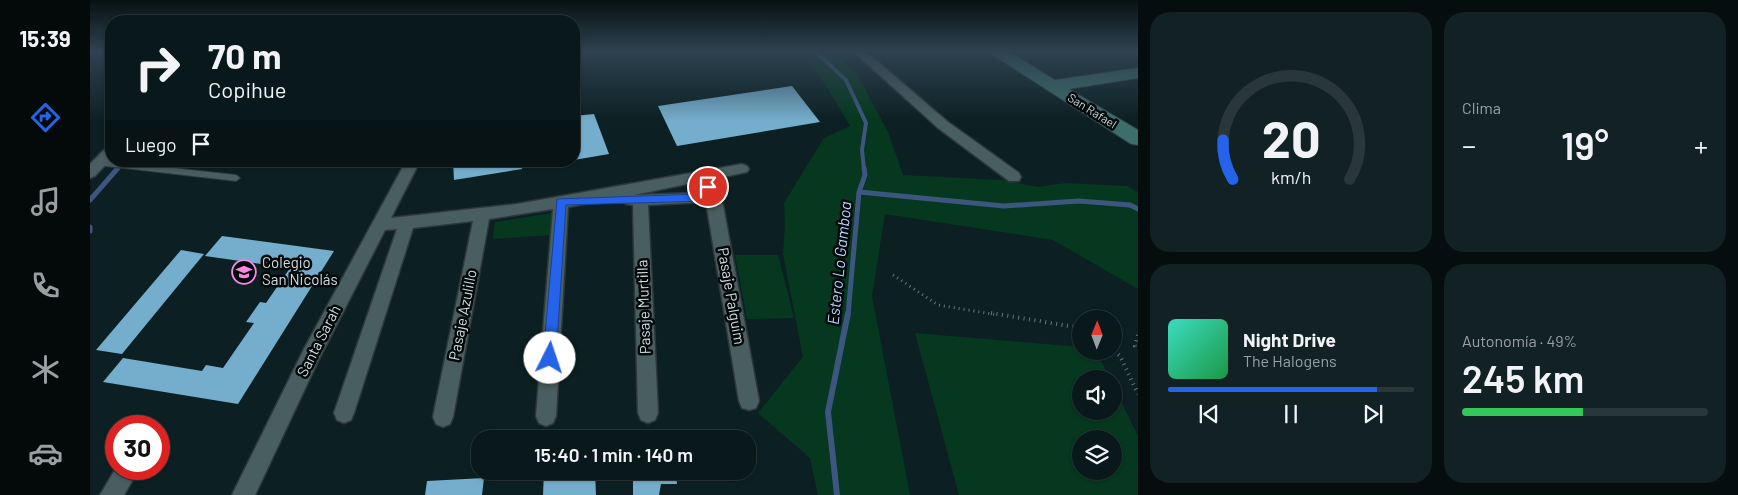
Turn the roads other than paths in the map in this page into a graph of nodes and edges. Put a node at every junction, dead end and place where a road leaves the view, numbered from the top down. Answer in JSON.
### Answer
{"nodes":[{"id":1,"x":884,"y":74,"type":"edge"},
{"id":2,"x":1031,"y":74,"type":"edge"},
{"id":3,"x":1131,"y":74,"type":"edge"},
{"id":4,"x":1051,"y":86,"type":"junction"},
{"id":5,"x":1138,"y":139,"type":"edge"},
{"id":6,"x":105,"y":157,"type":"edge"},
{"id":7,"x":410,"y":167,"type":"edge"},
{"id":8,"x":95,"y":168,"type":"edge"},
{"id":9,"x":742,"y":168,"type":"dead end"},
{"id":10,"x":1014,"y":177,"type":"dead end"},
{"id":11,"x":236,"y":178,"type":"dead end"},
{"id":12,"x":692,"y":178,"type":"junction"},
{"id":13,"x":708,"y":192,"type":"junction"},
{"id":14,"x":640,"y":200,"type":"junction"},
{"id":15,"x":561,"y":202,"type":"junction"},
{"id":16,"x":482,"y":213,"type":"junction"},
{"id":17,"x":407,"y":223,"type":"junction"},
{"id":18,"x":380,"y":225,"type":"junction"},
{"id":19,"x":749,"y":401,"type":"dead end"},
{"id":20,"x":344,"y":413,"type":"dead end"},
{"id":21,"x":648,"y":413,"type":"dead end"},
{"id":22,"x":546,"y":416,"type":"dead end"},
{"id":23,"x":443,"y":417,"type":"dead end"},
{"id":24,"x":121,"y":480,"type":"edge"},
{"id":25,"x":111,"y":495,"type":"edge"},
{"id":26,"x":243,"y":495,"type":"edge"}],
"edges":[{"from":1,"to":10,"type":"street"},
{"from":2,"to":4,"type":"street","name":"San Rafael"},
{"from":3,"to":4,"type":"street"},
{"from":4,"to":5,"type":"street","name":"San Rafael"},
{"from":6,"to":8,"type":"street"},
{"from":7,"to":18,"type":"street","name":"Santa Sarah"},
{"from":8,"to":11,"type":"lane"},
{"from":9,"to":12,"type":"street"},
{"from":12,"to":13,"type":"street"},
{"from":12,"to":15,"type":"street"},
{"from":13,"to":14,"type":"street"},
{"from":13,"to":19,"type":"street","name":"Pasaje Palguim"},
{"from":14,"to":15,"type":"street"},
{"from":14,"to":21,"type":"street","name":"Pasaje Murtilla"},
{"from":15,"to":16,"type":"street"},
{"from":15,"to":22,"type":"street"},
{"from":16,"to":17,"type":"street"},
{"from":16,"to":23,"type":"street","name":"Pasaje Azulillo"},
{"from":17,"to":18,"type":"street"},
{"from":17,"to":20,"type":"street"},
{"from":18,"to":26,"type":"street","name":"Santa Sarah"},
{"from":24,"to":25,"type":"street"}]}
